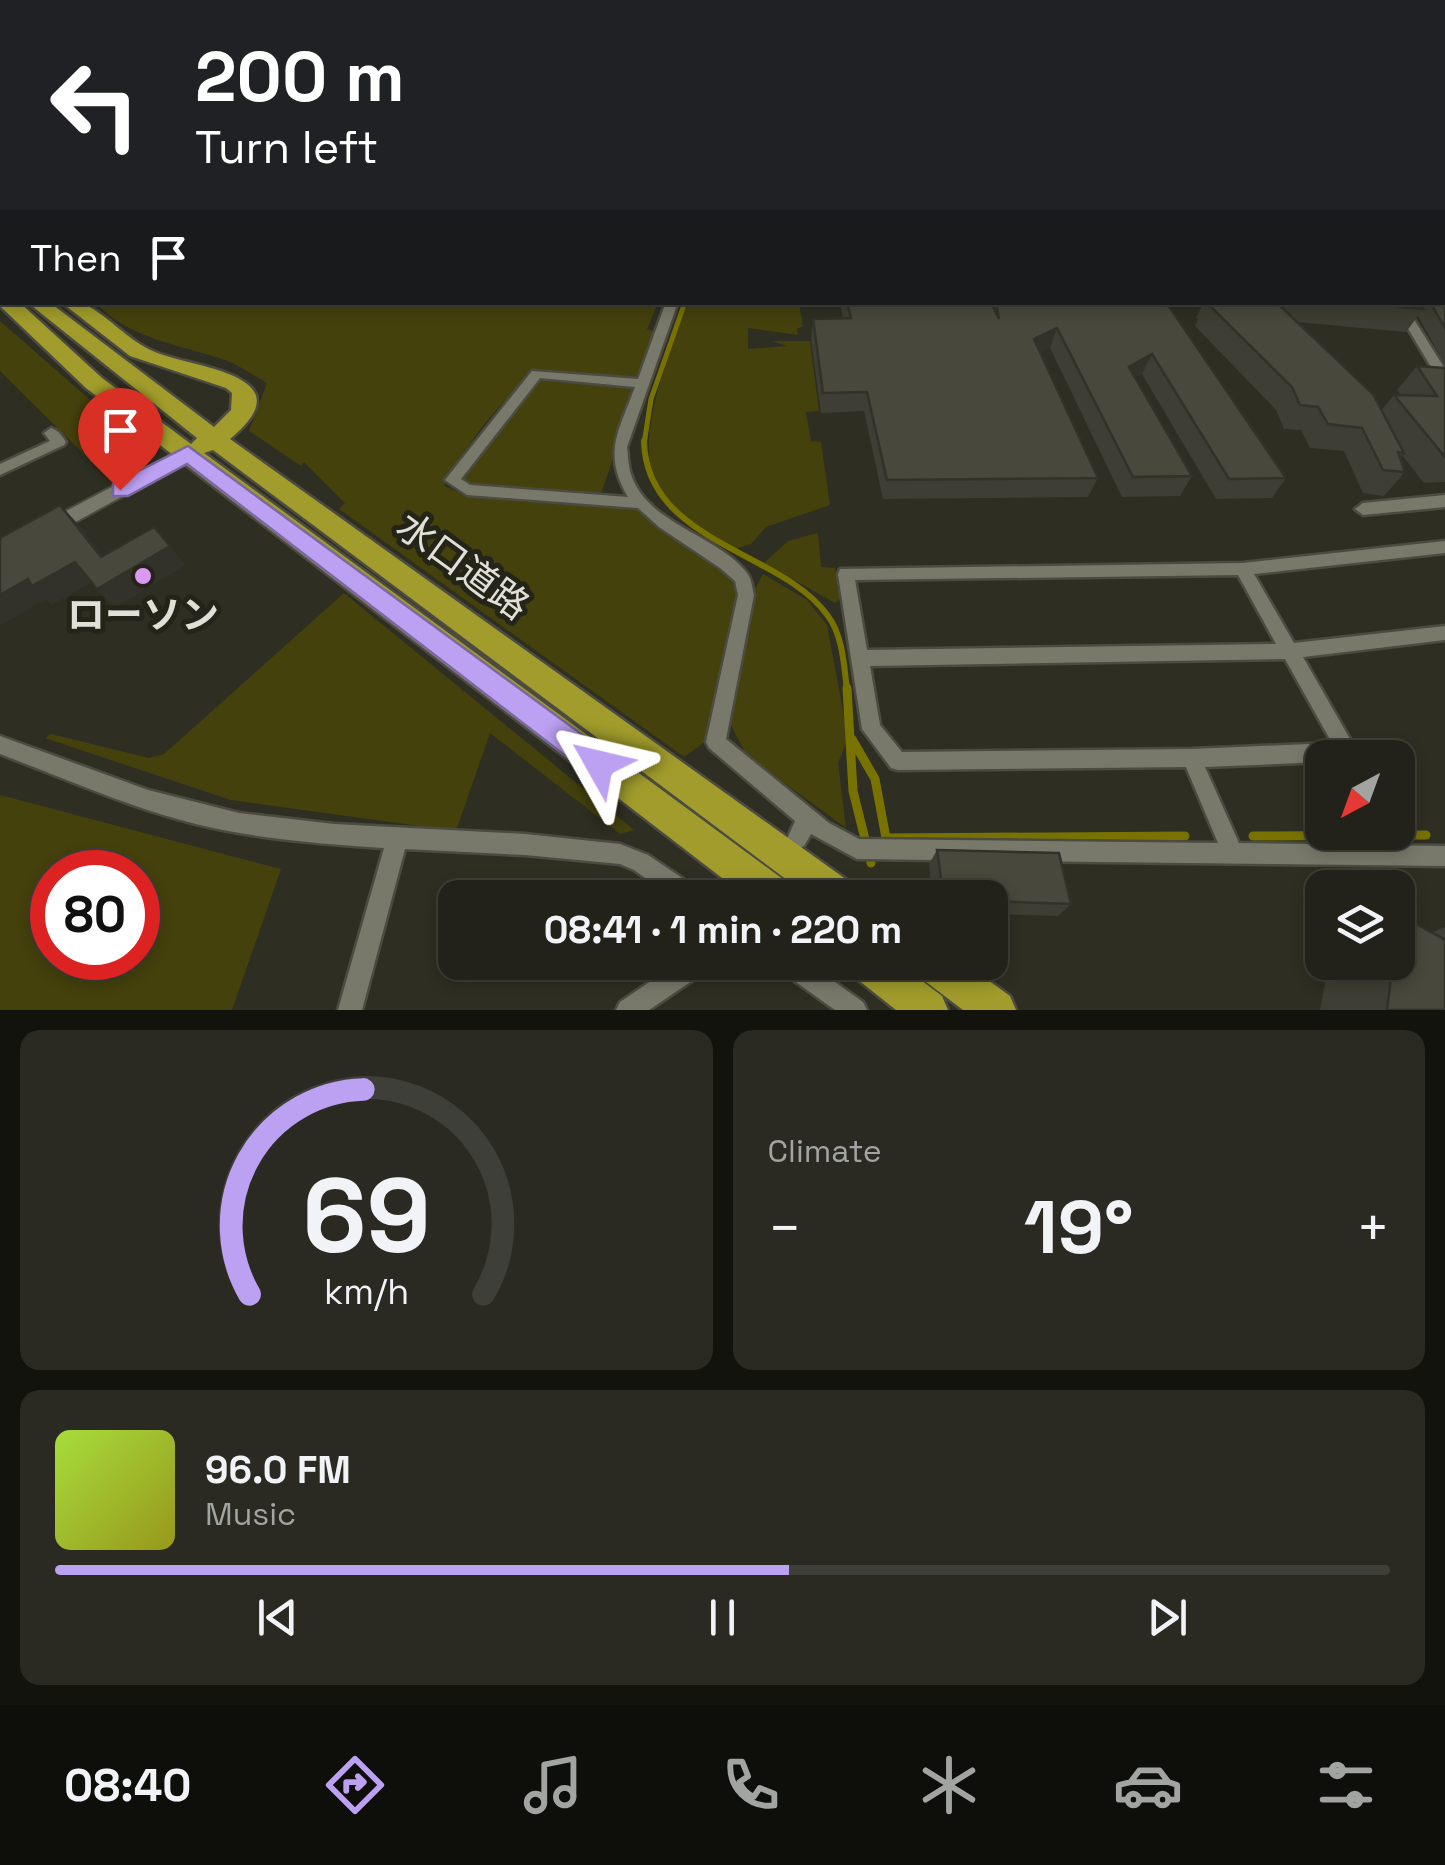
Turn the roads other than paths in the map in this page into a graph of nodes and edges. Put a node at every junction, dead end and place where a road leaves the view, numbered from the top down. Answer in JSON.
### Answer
{"nodes":[{"id":1,"x":11,"y":305,"type":"edge"},
{"id":2,"x":39,"y":305,"type":"edge"},
{"id":3,"x":74,"y":305,"type":"edge"},
{"id":4,"x":671,"y":305,"type":"edge"},
{"id":5,"x":1400,"y":305,"type":"edge"},
{"id":6,"x":1445,"y":379,"type":"edge"},
{"id":7,"x":643,"y":384,"type":"junction"},
{"id":8,"x":59,"y":442,"type":"dead end"},
{"id":9,"x":201,"y":446,"type":"junction"},
{"id":10,"x":0,"y":470,"type":"edge"},
{"id":11,"x":1445,"y":501,"type":"edge"},
{"id":12,"x":639,"y":503,"type":"junction"},
{"id":13,"x":1363,"y":510,"type":"dead end"},
{"id":14,"x":32,"y":537,"type":"edge"},
{"id":15,"x":1445,"y":547,"type":"edge"},
{"id":16,"x":1243,"y":569,"type":"junction"},
{"id":17,"x":1445,"y":634,"type":"edge"},
{"id":18,"x":1292,"y":652,"type":"junction"},
{"id":19,"x":861,"y":658,"type":"junction"},
{"id":20,"x":0,"y":745,"type":"edge"},
{"id":21,"x":1192,"y":758,"type":"junction"},
{"id":22,"x":808,"y":818,"type":"junction"},
{"id":23,"x":797,"y":840,"type":"dead end"},
{"id":24,"x":396,"y":842,"type":"junction"},
{"id":25,"x":1233,"y":854,"type":"junction"},
{"id":26,"x":1445,"y":856,"type":"edge"},
{"id":27,"x":666,"y":880,"type":"edge"},
{"id":28,"x":755,"y":880,"type":"edge"},
{"id":29,"x":816,"y":880,"type":"edge"},
{"id":30,"x":673,"y":980,"type":"edge"},
{"id":31,"x":813,"y":980,"type":"edge"},
{"id":32,"x":889,"y":980,"type":"edge"},
{"id":33,"x":955,"y":980,"type":"edge"},
{"id":34,"x":350,"y":1010,"type":"edge"},
{"id":35,"x":628,"y":1010,"type":"edge"},
{"id":36,"x":855,"y":1010,"type":"edge"},
{"id":37,"x":928,"y":1010,"type":"edge"},
{"id":38,"x":996,"y":1010,"type":"edge"}],
"edges":[{"from":1,"to":9,"type":"highway","name":"水口道路"},
{"from":2,"to":9,"type":"highway","name":"水口道路"},
{"from":3,"to":9,"type":"highway"},
{"from":4,"to":7,"type":"street"},
{"from":5,"to":6,"type":"street"},
{"from":7,"to":12,"type":"street"},
{"from":7,"to":12,"type":"street"},
{"from":8,"to":10,"type":"street"},
{"from":9,"to":14,"type":"street"},
{"from":9,"to":28,"type":"highway","name":"水口道路"},
{"from":9,"to":29,"type":"highway","name":"水口道路"},
{"from":11,"to":13,"type":"street"},
{"from":12,"to":22,"type":"street"},
{"from":15,"to":16,"type":"street"},
{"from":16,"to":18,"type":"street"},
{"from":16,"to":19,"type":"street"},
{"from":17,"to":18,"type":"street"},
{"from":18,"to":19,"type":"street"},
{"from":18,"to":21,"type":"street"},
{"from":19,"to":21,"type":"street"},
{"from":20,"to":24,"type":"street"},
{"from":21,"to":25,"type":"street"},
{"from":22,"to":23,"type":"street"},
{"from":22,"to":25,"type":"street"},
{"from":24,"to":27,"type":"street"},
{"from":24,"to":34,"type":"street"},
{"from":25,"to":26,"type":"street"},
{"from":30,"to":35,"type":"street"},
{"from":31,"to":36,"type":"street"},
{"from":32,"to":37,"type":"highway"},
{"from":33,"to":38,"type":"highway"}]}
